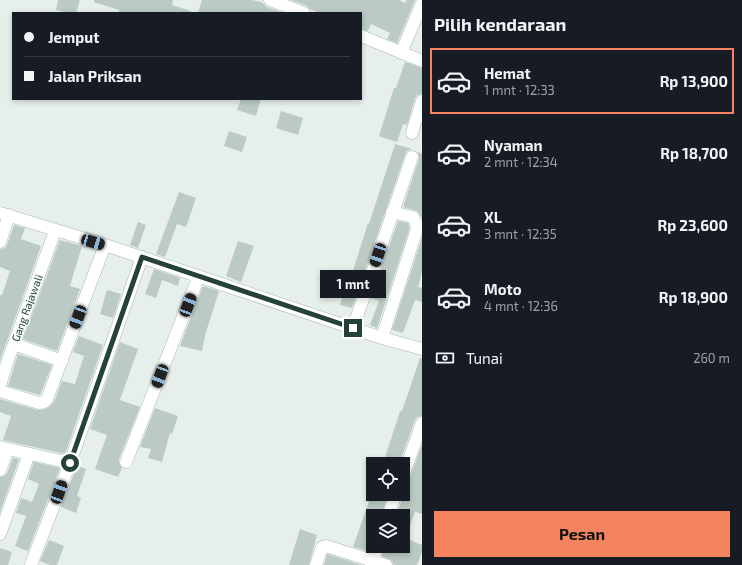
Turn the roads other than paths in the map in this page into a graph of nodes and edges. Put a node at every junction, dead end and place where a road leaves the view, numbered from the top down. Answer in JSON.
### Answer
{"nodes":[{"id":1,"x":270,"y":0,"type":"edge"},
{"id":2,"x":422,"y":3,"type":"edge"},
{"id":3,"x":301,"y":12,"type":"edge"},
{"id":4,"x":362,"y":36,"type":"edge"},
{"id":5,"x":401,"y":53,"type":"junction"},
{"id":6,"x":422,"y":61,"type":"edge"},
{"id":7,"x":422,"y":101,"type":"edge"},
{"id":8,"x":412,"y":133,"type":"dead end"},
{"id":9,"x":412,"y":157,"type":"dead end"},
{"id":10,"x":392,"y":212,"type":"junction"},
{"id":11,"x":4,"y":214,"type":"edge"},
{"id":12,"x":419,"y":225,"type":"edge"},
{"id":13,"x":55,"y":230,"type":"junction"},
{"id":14,"x":0,"y":242,"type":"edge"},
{"id":15,"x":106,"y":245,"type":"junction"},
{"id":16,"x":142,"y":257,"type":"junction"},
{"id":17,"x":199,"y":276,"type":"junction"},
{"id":18,"x":353,"y":328,"type":"junction"},
{"id":19,"x":382,"y":338,"type":"junction"},
{"id":20,"x":14,"y":344,"type":"junction"},
{"id":21,"x":422,"y":349,"type":"edge"},
{"id":22,"x":62,"y":360,"type":"junction"},
{"id":23,"x":0,"y":385,"type":"edge"},
{"id":24,"x":0,"y":391,"type":"edge"},
{"id":25,"x":422,"y":423,"type":"edge"},
{"id":26,"x":4,"y":448,"type":"edge"},
{"id":27,"x":29,"y":454,"type":"junction"},
{"id":28,"x":410,"y":457,"type":"edge"},
{"id":29,"x":126,"y":462,"type":"dead end"},
{"id":30,"x":70,"y":463,"type":"junction"},
{"id":31,"x":0,"y":470,"type":"edge"},
{"id":32,"x":0,"y":534,"type":"edge"},
{"id":33,"x":376,"y":553,"type":"edge"},
{"id":34,"x":372,"y":563,"type":"edge"},
{"id":35,"x":32,"y":565,"type":"edge"},
{"id":36,"x":316,"y":565,"type":"edge"},
{"id":37,"x":386,"y":565,"type":"edge"}],
"edges":[{"from":1,"to":3,"type":"street"},
{"from":2,"to":5,"type":"street"},
{"from":4,"to":5,"type":"street"},
{"from":5,"to":6,"type":"street"},
{"from":7,"to":8,"type":"street"},
{"from":9,"to":10,"type":"street"},
{"from":10,"to":12,"type":"street"},
{"from":10,"to":18,"type":"street"},
{"from":11,"to":13,"type":"street"},
{"from":11,"to":14,"type":"street"},
{"from":12,"to":19,"type":"street"},
{"from":13,"to":15,"type":"street"},
{"from":13,"to":20,"type":"street","name":"Gang Rajawali"},
{"from":15,"to":16,"type":"street"},
{"from":15,"to":22,"type":"street"},
{"from":16,"to":17,"type":"street"},
{"from":16,"to":30,"type":"street"},
{"from":17,"to":18,"type":"street"},
{"from":17,"to":29,"type":"street"},
{"from":18,"to":19,"type":"street"},
{"from":19,"to":21,"type":"street"},
{"from":20,"to":22,"type":"street"},
{"from":20,"to":23,"type":"street","name":"Gang Rajawali"},
{"from":22,"to":24,"type":"street"},
{"from":25,"to":28,"type":"street"},
{"from":26,"to":27,"type":"street"},
{"from":26,"to":31,"type":"street"},
{"from":27,"to":30,"type":"street"},
{"from":27,"to":32,"type":"street"},
{"from":30,"to":35,"type":"street"},
{"from":33,"to":34,"type":"street"},
{"from":34,"to":36,"type":"street"},
{"from":34,"to":37,"type":"street"}]}
